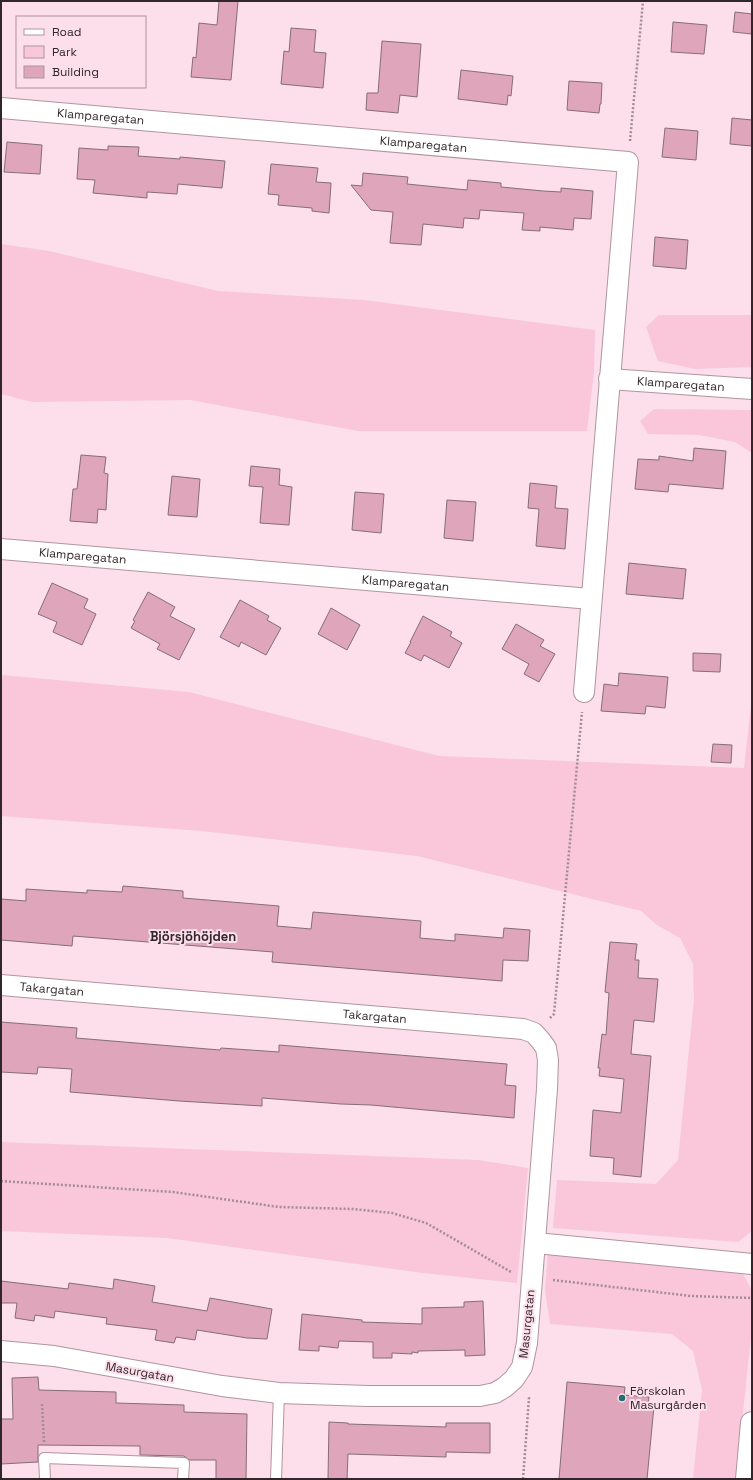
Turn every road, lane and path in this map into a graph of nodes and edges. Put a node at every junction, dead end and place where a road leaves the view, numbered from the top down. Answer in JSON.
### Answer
{"nodes":[{"id":1,"x":643,"y":1,"type":"edge"},
{"id":2,"x":1,"y":108,"type":"edge"},
{"id":3,"x":628,"y":162,"type":"junction"},
{"id":4,"x":609,"y":379,"type":"junction"},
{"id":5,"x":752,"y":389,"type":"edge"},
{"id":6,"x":1,"y":549,"type":"edge"},
{"id":7,"x":591,"y":599,"type":"junction"},
{"id":8,"x":584,"y":692,"type":"joint"},
{"id":9,"x":1,"y":985,"type":"edge"},
{"id":10,"x":534,"y":1034,"type":"junction"},
{"id":11,"x":1,"y":1181,"type":"edge"},
{"id":12,"x":536,"y":1243,"type":"junction"},
{"id":13,"x":752,"y":1264,"type":"edge"},
{"id":14,"x":532,"y":1278,"type":"junction"},
{"id":15,"x":752,"y":1298,"type":"edge"},
{"id":16,"x":1,"y":1351,"type":"edge"},
{"id":17,"x":514,"y":1379,"type":"junction"},
{"id":18,"x":279,"y":1393,"type":"junction"},
{"id":19,"x":42,"y":1404,"type":"dead end"},
{"id":20,"x":752,"y":1423,"type":"edge"},
{"id":21,"x":44,"y":1458,"type":"junction"},
{"id":22,"x":45,"y":1479,"type":"edge"},
{"id":23,"x":183,"y":1479,"type":"edge"},
{"id":24,"x":276,"y":1479,"type":"edge"},
{"id":25,"x":523,"y":1479,"type":"edge"},
{"id":26,"x":747,"y":1479,"type":"edge"}],
"edges":[{"from":1,"to":3,"type":"path"},
{"from":2,"to":3,"type":"street","name":"Klamparegatan"},
{"from":3,"to":4,"type":"street"},
{"from":4,"to":5,"type":"street","name":"Klamparegatan"},
{"from":4,"to":7,"type":"street"},
{"from":6,"to":7,"type":"street","name":"Klamparegatan"},
{"from":7,"to":8,"type":"street"},
{"from":8,"to":10,"type":"path"},
{"from":9,"to":10,"type":"street","name":"Takargatan"},
{"from":10,"to":12,"type":"street"},
{"from":11,"to":14,"type":"path"},
{"from":12,"to":13,"type":"street"},
{"from":12,"to":14,"type":"street","name":"Masurgatan"},
{"from":14,"to":15,"type":"path"},
{"from":14,"to":17,"type":"street","name":"Masurgatan"},
{"from":16,"to":18,"type":"street","name":"Masurgatan"},
{"from":17,"to":18,"type":"street","name":"Masurgatan"},
{"from":17,"to":25,"type":"path"},
{"from":18,"to":24,"type":"lane"},
{"from":19,"to":21,"type":"path"},
{"from":20,"to":26,"type":"street"},
{"from":21,"to":22,"type":"lane"},
{"from":21,"to":23,"type":"lane"}]}
